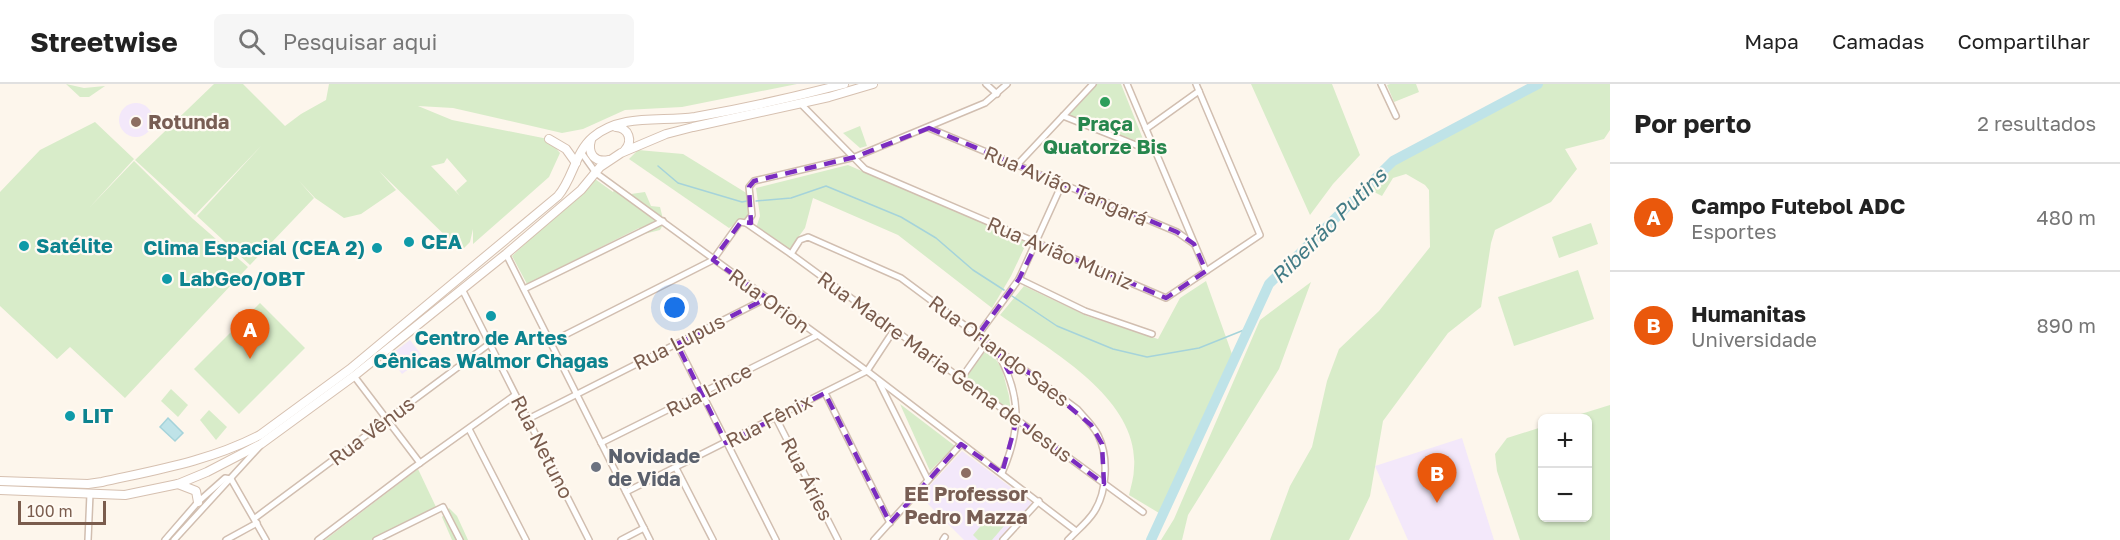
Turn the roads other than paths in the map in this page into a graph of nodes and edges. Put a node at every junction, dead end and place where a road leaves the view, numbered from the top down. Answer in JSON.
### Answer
{"nodes":[{"id":1,"x":844,"y":84,"type":"edge"},
{"id":2,"x":873,"y":84,"type":"edge"},
{"id":3,"x":986,"y":84,"type":"edge"},
{"id":4,"x":1007,"y":84,"type":"edge"},
{"id":5,"x":1094,"y":84,"type":"edge"},
{"id":6,"x":1127,"y":84,"type":"edge"},
{"id":7,"x":1196,"y":84,"type":"edge"},
{"id":8,"x":1381,"y":84,"type":"edge"},
{"id":9,"x":1199,"y":91,"type":"junction"},
{"id":10,"x":997,"y":94,"type":"junction"},
{"id":11,"x":800,"y":103,"type":"junction"},
{"id":12,"x":1063,"y":116,"type":"junction"},
{"id":13,"x":1396,"y":116,"type":"dead end"},
{"id":14,"x":944,"y":122,"type":"junction"},
{"id":15,"x":615,"y":127,"type":"junction"},
{"id":16,"x":929,"y":128,"type":"junction"},
{"id":17,"x":1146,"y":129,"type":"junction"},
{"id":18,"x":594,"y":136,"type":"junction"},
{"id":19,"x":549,"y":139,"type":"dead end"},
{"id":20,"x":954,"y":139,"type":"junction"},
{"id":21,"x":581,"y":152,"type":"junction"},
{"id":22,"x":621,"y":153,"type":"junction"},
{"id":23,"x":1156,"y":154,"type":"junction"},
{"id":24,"x":855,"y":158,"type":"junction"},
{"id":25,"x":610,"y":160,"type":"junction"},
{"id":26,"x":576,"y":163,"type":"junction"},
{"id":27,"x":1017,"y":165,"type":"junction"},
{"id":28,"x":596,"y":173,"type":"junction"},
{"id":29,"x":1062,"y":184,"type":"junction"},
{"id":30,"x":663,"y":221,"type":"junction"},
{"id":31,"x":746,"y":224,"type":"junction"},
{"id":32,"x":1186,"y":224,"type":"junction"},
{"id":33,"x":1177,"y":232,"type":"junction"},
{"id":34,"x":1037,"y":243,"type":"junction"},
{"id":35,"x":1194,"y":244,"type":"junction"},
{"id":36,"x":506,"y":254,"type":"junction"},
{"id":37,"x":791,"y":254,"type":"junction"},
{"id":38,"x":713,"y":260,"type":"junction"},
{"id":39,"x":1206,"y":271,"type":"junction"},
{"id":40,"x":1019,"y":279,"type":"junction"},
{"id":41,"x":462,"y":289,"type":"junction"},
{"id":42,"x":524,"y":289,"type":"junction"},
{"id":43,"x":767,"y":298,"type":"junction"},
{"id":44,"x":894,"y":330,"type":"junction"},
{"id":45,"x":1152,"y":334,"type":"dead end"},
{"id":46,"x":978,"y":335,"type":"junction"},
{"id":47,"x":816,"y":336,"type":"junction"},
{"id":48,"x":551,"y":342,"type":"junction"},
{"id":49,"x":987,"y":342,"type":"junction"},
{"id":50,"x":489,"y":344,"type":"junction"},
{"id":51,"x":676,"y":344,"type":"junction"},
{"id":52,"x":995,"y":348,"type":"junction"},
{"id":53,"x":1023,"y":368,"type":"junction"},
{"id":54,"x":867,"y":371,"type":"junction"},
{"id":55,"x":354,"y":376,"type":"junction"},
{"id":56,"x":1010,"y":376,"type":"junction"},
{"id":57,"x":877,"y":379,"type":"junction"},
{"id":58,"x":960,"y":380,"type":"junction"},
{"id":59,"x":825,"y":393,"type":"junction"},
{"id":60,"x":577,"y":394,"type":"junction"},
{"id":61,"x":702,"y":394,"type":"junction"},
{"id":62,"x":898,"y":394,"type":"junction"},
{"id":63,"x":515,"y":395,"type":"junction"},
{"id":64,"x":889,"y":399,"type":"junction"},
{"id":65,"x":388,"y":418,"type":"junction"},
{"id":66,"x":776,"y":418,"type":"junction"},
{"id":67,"x":528,"y":419,"type":"junction"},
{"id":68,"x":1017,"y":419,"type":"junction"},
{"id":69,"x":469,"y":429,"type":"junction"},
{"id":70,"x":602,"y":443,"type":"junction"},
{"id":71,"x":726,"y":443,"type":"junction"},
{"id":72,"x":261,"y":444,"type":"junction"},
{"id":73,"x":962,"y":444,"type":"junction"},
{"id":74,"x":420,"y":463,"type":"junction"},
{"id":75,"x":676,"y":468,"type":"junction"},
{"id":76,"x":138,"y":474,"type":"junction"},
{"id":77,"x":1002,"y":474,"type":"junction"},
{"id":78,"x":231,"y":479,"type":"junction"},
{"id":79,"x":928,"y":480,"type":"junction"},
{"id":80,"x":0,"y":481,"type":"edge"},
{"id":81,"x":178,"y":484,"type":"junction"},
{"id":82,"x":1104,"y":484,"type":"junction"},
{"id":83,"x":0,"y":490,"type":"edge"},
{"id":84,"x":626,"y":492,"type":"junction"},
{"id":85,"x":139,"y":493,"type":"junction"},
{"id":86,"x":90,"y":494,"type":"junction"},
{"id":87,"x":1039,"y":501,"type":"junction"},
{"id":88,"x":198,"y":502,"type":"junction"},
{"id":89,"x":1143,"y":512,"type":"dead end"},
{"id":90,"x":256,"y":521,"type":"junction"},
{"id":91,"x":890,"y":523,"type":"junction"},
{"id":92,"x":644,"y":528,"type":"junction"},
{"id":93,"x":1076,"y":531,"type":"junction"},
{"id":94,"x":88,"y":540,"type":"edge"},
{"id":95,"x":165,"y":540,"type":"edge"},
{"id":96,"x":174,"y":540,"type":"edge"},
{"id":97,"x":226,"y":540,"type":"edge"},
{"id":98,"x":266,"y":540,"type":"edge"},
{"id":99,"x":318,"y":540,"type":"edge"},
{"id":100,"x":376,"y":540,"type":"edge"},
{"id":101,"x":460,"y":540,"type":"edge"},
{"id":102,"x":526,"y":540,"type":"edge"},
{"id":103,"x":589,"y":540,"type":"edge"},
{"id":104,"x":621,"y":540,"type":"edge"},
{"id":105,"x":650,"y":540,"type":"edge"},
{"id":106,"x":712,"y":540,"type":"edge"},
{"id":107,"x":776,"y":540,"type":"edge"},
{"id":108,"x":838,"y":540,"type":"edge"},
{"id":109,"x":874,"y":540,"type":"edge"},
{"id":110,"x":1003,"y":540,"type":"edge"},
{"id":111,"x":1068,"y":540,"type":"edge"}],
"edges":[{"from":1,"to":15,"type":"main road"},
{"from":2,"to":11,"type":"main road"},
{"from":3,"to":10,"type":"street"},
{"from":4,"to":10,"type":"street"},
{"from":5,"to":12,"type":"street"},
{"from":6,"to":17,"type":"street"},
{"from":7,"to":9,"type":"street"},
{"from":8,"to":13,"type":"street"},
{"from":9,"to":17,"type":"street"},
{"from":9,"to":39,"type":"street","name":"Rua Avião Muniz"},
{"from":10,"to":14,"type":"street"},
{"from":11,"to":22,"type":"main road"},
{"from":11,"to":24,"type":"street","name":"Rua Avião Muniz"},
{"from":12,"to":23,"type":"street"},
{"from":12,"to":27,"type":"street"},
{"from":14,"to":16,"type":"street"},
{"from":14,"to":20,"type":"street"},
{"from":15,"to":18,"type":"main road"},
{"from":15,"to":22,"type":"main road"},
{"from":16,"to":20,"type":"street","name":"Rua Avião Tangará"},
{"from":16,"to":24,"type":"street"},
{"from":17,"to":23,"type":"street"},
{"from":18,"to":21,"type":"main road"},
{"from":18,"to":25,"type":"main road"},
{"from":19,"to":26,"type":"main road"},
{"from":20,"to":27,"type":"street","name":"Rua Avião Tangará"},
{"from":21,"to":26,"type":"main road"},
{"from":21,"to":28,"type":"street","name":"Rua Orion"},
{"from":22,"to":25,"type":"main road"},
{"from":23,"to":32,"type":"street"},
{"from":24,"to":31,"type":"street"},
{"from":24,"to":34,"type":"street","name":"Rua Avião Muniz"},
{"from":25,"to":28,"type":"main road"},
{"from":26,"to":76,"type":"main road"},
{"from":27,"to":29,"type":"street","name":"Rua Avião Tangará"},
{"from":28,"to":30,"type":"street","name":"Rua Orion"},
{"from":28,"to":36,"type":"main road"},
{"from":29,"to":33,"type":"street","name":"Rua Avião Tangará"},
{"from":29,"to":34,"type":"street"},
{"from":30,"to":38,"type":"street","name":"Rua Orion"},
{"from":30,"to":42,"type":"street"},
{"from":31,"to":37,"type":"street","name":"Rua Madre Maria Gema de Jesus"},
{"from":31,"to":38,"type":"street"},
{"from":32,"to":33,"type":"street"},
{"from":32,"to":35,"type":"street"},
{"from":33,"to":35,"type":"street","name":"Rua Avião Tangará"},
{"from":34,"to":39,"type":"street","name":"Rua Avião Muniz"},
{"from":34,"to":40,"type":"street"},
{"from":35,"to":39,"type":"street"},
{"from":36,"to":41,"type":"main road"},
{"from":36,"to":42,"type":"street"},
{"from":37,"to":44,"type":"street","name":"Rua Madre Maria Gema de Jesus"},
{"from":37,"to":46,"type":"street","name":"Rua Orlando Saes"},
{"from":38,"to":43,"type":"street","name":"Rua Orion"},
{"from":38,"to":48,"type":"street"},
{"from":40,"to":45,"type":"street"},
{"from":40,"to":46,"type":"street"},
{"from":41,"to":50,"type":"street","name":"Rua Netuno"},
{"from":41,"to":55,"type":"main road"},
{"from":42,"to":48,"type":"street"},
{"from":43,"to":47,"type":"street","name":"Rua Orion"},
{"from":43,"to":51,"type":"street","name":"Rua Lupus"},
{"from":44,"to":54,"type":"street","name":"Rua Fênix"},
{"from":44,"to":58,"type":"street","name":"Rua Madre Maria Gema de Jesus"},
{"from":46,"to":49,"type":"street","name":"Rua Orlando Saes"},
{"from":47,"to":54,"type":"street","name":"Rua Orion"},
{"from":47,"to":61,"type":"street","name":"Rua Lince"},
{"from":48,"to":60,"type":"street"},
{"from":49,"to":52,"type":"street","name":"Rua Orlando Saes"},
{"from":49,"to":58,"type":"street"},
{"from":50,"to":63,"type":"street","name":"Rua Netuno"},
{"from":50,"to":65,"type":"street","name":"Rua Vênus"},
{"from":51,"to":60,"type":"street","name":"Rua Lupus"},
{"from":51,"to":61,"type":"street"},
{"from":52,"to":53,"type":"street","name":"Rua Orlando Saes"},
{"from":52,"to":56,"type":"street"},
{"from":53,"to":56,"type":"street"},
{"from":53,"to":82,"type":"street","name":"Rua Orlando Saes"},
{"from":54,"to":57,"type":"street","name":"Rua Orion"},
{"from":54,"to":59,"type":"street","name":"Rua Fênix"},
{"from":55,"to":65,"type":"street"},
{"from":55,"to":72,"type":"main road"},
{"from":56,"to":68,"type":"street"},
{"from":57,"to":62,"type":"street","name":"Rua Orion"},
{"from":57,"to":64,"type":"street"},
{"from":58,"to":68,"type":"street","name":"Rua Madre Maria Gema de Jesus"},
{"from":59,"to":66,"type":"street","name":"Rua Fênix"},
{"from":59,"to":91,"type":"street"},
{"from":60,"to":67,"type":"street","name":"Rua Lupus"},
{"from":60,"to":70,"type":"street"},
{"from":61,"to":70,"type":"street","name":"Rua Lince"},
{"from":61,"to":71,"type":"street"},
{"from":62,"to":64,"type":"street"},
{"from":62,"to":73,"type":"street","name":"Rua Orion"},
{"from":63,"to":67,"type":"street","name":"Rua Netuno"},
{"from":63,"to":69,"type":"street"},
{"from":64,"to":79,"type":"street"},
{"from":65,"to":74,"type":"street"},
{"from":65,"to":90,"type":"street","name":"Rua Vênus"},
{"from":66,"to":71,"type":"street","name":"Rua Fênix"},
{"from":66,"to":108,"type":"street","name":"Rua Áries"},
{"from":67,"to":103,"type":"street","name":"Rua Netuno"},
{"from":68,"to":77,"type":"street"},
{"from":68,"to":82,"type":"street","name":"Rua Madre Maria Gema de Jesus"},
{"from":69,"to":74,"type":"street"},
{"from":69,"to":102,"type":"street"},
{"from":70,"to":84,"type":"street"},
{"from":71,"to":75,"type":"street","name":"Rua Fênix"},
{"from":71,"to":107,"type":"street"},
{"from":72,"to":78,"type":"street"},
{"from":72,"to":81,"type":"main road"},
{"from":73,"to":77,"type":"street","name":"Rua Orion"},
{"from":73,"to":79,"type":"street"},
{"from":74,"to":99,"type":"street"},
{"from":75,"to":84,"type":"street","name":"Rua Fênix"},
{"from":75,"to":106,"type":"street"},
{"from":76,"to":80,"type":"main road"},
{"from":76,"to":85,"type":"main road"},
{"from":77,"to":87,"type":"street","name":"Rua Orion"},
{"from":78,"to":88,"type":"street"},
{"from":78,"to":90,"type":"street"},
{"from":78,"to":96,"type":"street"},
{"from":79,"to":91,"type":"street"},
{"from":81,"to":85,"type":"main road"},
{"from":81,"to":88,"type":"main road"},
{"from":82,"to":89,"type":"street","name":"Rua Madre Maria Gema de Jesus"},
{"from":82,"to":93,"type":"street","name":"Rua Orlando Saes"},
{"from":83,"to":86,"type":"main road"},
{"from":84,"to":92,"type":"street"},
{"from":85,"to":86,"type":"main road"},
{"from":86,"to":94,"type":"street"},
{"from":87,"to":93,"type":"street","name":"Rua Orion"},
{"from":87,"to":110,"type":"street"},
{"from":88,"to":95,"type":"street"},
{"from":90,"to":97,"type":"street","name":"Rua Vênus"},
{"from":90,"to":98,"type":"street"},
{"from":91,"to":109,"type":"street"},
{"from":92,"to":104,"type":"street"},
{"from":92,"to":105,"type":"street"},
{"from":93,"to":111,"type":"street","name":"Rua Orlando Saes"},
{"from":100,"to":101,"type":"street"}]}
